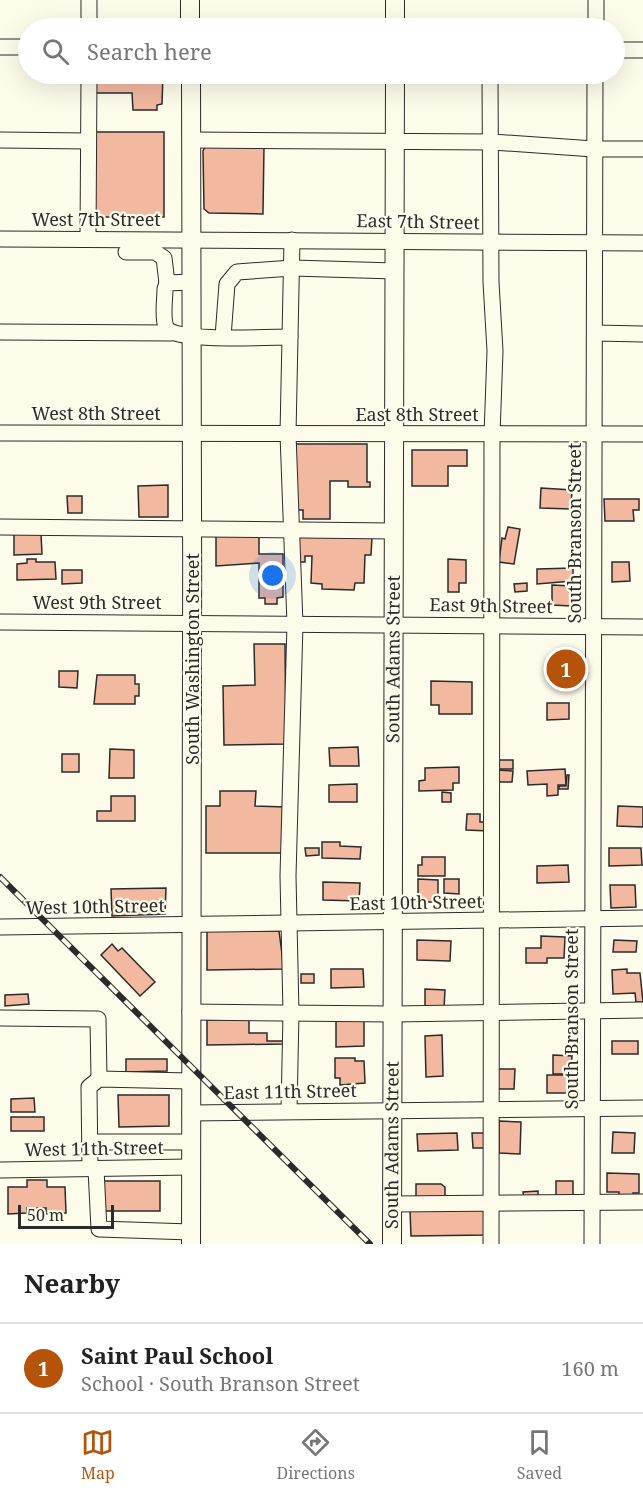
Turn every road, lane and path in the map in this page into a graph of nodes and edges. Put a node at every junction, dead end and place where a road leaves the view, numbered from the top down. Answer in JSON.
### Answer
{"nodes":[{"id":1,"x":89,"y":0,"type":"edge"},
{"id":2,"x":190,"y":0,"type":"edge"},
{"id":3,"x":395,"y":0,"type":"edge"},
{"id":4,"x":596,"y":0,"type":"edge"},
{"id":5,"x":89,"y":18,"type":"edge"},
{"id":6,"x":190,"y":18,"type":"edge"},
{"id":7,"x":395,"y":18,"type":"edge"},
{"id":8,"x":596,"y":18,"type":"edge"},
{"id":9,"x":0,"y":47,"type":"edge"},
{"id":10,"x":18,"y":47,"type":"edge"},
{"id":11,"x":625,"y":50,"type":"edge"},
{"id":12,"x":643,"y":50,"type":"edge"},
{"id":13,"x":89,"y":84,"type":"edge"},
{"id":14,"x":191,"y":84,"type":"edge"},
{"id":15,"x":395,"y":84,"type":"edge"},
{"id":16,"x":490,"y":84,"type":"edge"},
{"id":17,"x":595,"y":84,"type":"edge"},
{"id":18,"x":0,"y":140,"type":"edge"},
{"id":19,"x":191,"y":140,"type":"junction"},
{"id":20,"x":88,"y":141,"type":"junction"},
{"id":21,"x":492,"y":142,"type":"junction"},
{"id":22,"x":395,"y":143,"type":"junction"},
{"id":23,"x":594,"y":149,"type":"junction"},
{"id":24,"x":643,"y":149,"type":"edge"},
{"id":25,"x":0,"y":239,"type":"edge"},
{"id":26,"x":88,"y":239,"type":"junction"},
{"id":27,"x":192,"y":239,"type":"junction"},
{"id":28,"x":292,"y":240,"type":"junction"},
{"id":29,"x":395,"y":241,"type":"junction"},
{"id":30,"x":492,"y":242,"type":"junction"},
{"id":31,"x":595,"y":243,"type":"junction"},
{"id":32,"x":643,"y":243,"type":"edge"},
{"id":33,"x":126,"y":252,"type":"dead end"},
{"id":34,"x":292,"y":268,"type":"junction"},
{"id":35,"x":395,"y":271,"type":"junction"},
{"id":36,"x":192,"y":282,"type":"junction"},
{"id":37,"x":167,"y":283,"type":"junction"},
{"id":38,"x":0,"y":332,"type":"edge"},
{"id":39,"x":171,"y":333,"type":"junction"},
{"id":40,"x":595,"y":333,"type":"junction"},
{"id":41,"x":643,"y":334,"type":"edge"},
{"id":42,"x":191,"y":337,"type":"junction"},
{"id":43,"x":223,"y":337,"type":"junction"},
{"id":44,"x":290,"y":338,"type":"junction"},
{"id":45,"x":0,"y":433,"type":"edge"},
{"id":46,"x":191,"y":434,"type":"junction"},
{"id":47,"x":288,"y":434,"type":"junction"},
{"id":48,"x":394,"y":434,"type":"junction"},
{"id":49,"x":643,"y":434,"type":"edge"},
{"id":50,"x":492,"y":435,"type":"junction"},
{"id":51,"x":594,"y":435,"type":"junction"},
{"id":52,"x":193,"y":527,"type":"junction"},
{"id":53,"x":0,"y":528,"type":"edge"},
{"id":54,"x":290,"y":529,"type":"junction"},
{"id":55,"x":394,"y":531,"type":"junction"},
{"id":56,"x":0,"y":622,"type":"edge"},
{"id":57,"x":194,"y":622,"type":"junction"},
{"id":58,"x":295,"y":624,"type":"junction"},
{"id":59,"x":394,"y":625,"type":"junction"},
{"id":60,"x":493,"y":626,"type":"junction"},
{"id":61,"x":594,"y":627,"type":"junction"},
{"id":62,"x":643,"y":627,"type":"edge"},
{"id":63,"x":643,"y":918,"type":"edge"},
{"id":64,"x":592,"y":919,"type":"junction"},
{"id":65,"x":491,"y":921,"type":"junction"},
{"id":66,"x":393,"y":923,"type":"junction"},
{"id":67,"x":287,"y":924,"type":"junction"},
{"id":68,"x":190,"y":925,"type":"junction"},
{"id":69,"x":0,"y":927,"type":"edge"},
{"id":70,"x":592,"y":1010,"type":"junction"},
{"id":71,"x":643,"y":1010,"type":"edge"},
{"id":72,"x":190,"y":1012,"type":"junction"},
{"id":73,"x":490,"y":1012,"type":"junction"},
{"id":74,"x":291,"y":1013,"type":"junction"},
{"id":75,"x":393,"y":1014,"type":"junction"},
{"id":76,"x":0,"y":1018,"type":"edge"},
{"id":77,"x":99,"y":1078,"type":"junction"},
{"id":78,"x":190,"y":1081,"type":"junction"},
{"id":79,"x":492,"y":1108,"type":"junction"},
{"id":80,"x":592,"y":1108,"type":"junction"},
{"id":81,"x":643,"y":1108,"type":"edge"},
{"id":82,"x":289,"y":1111,"type":"junction"},
{"id":83,"x":393,"y":1111,"type":"junction"},
{"id":84,"x":190,"y":1113,"type":"junction"},
{"id":85,"x":90,"y":1142,"type":"junction"},
{"id":86,"x":190,"y":1142,"type":"junction"},
{"id":87,"x":190,"y":1167,"type":"junction"},
{"id":88,"x":93,"y":1168,"type":"junction"},
{"id":89,"x":0,"y":1170,"type":"edge"},
{"id":90,"x":592,"y":1201,"type":"junction"},
{"id":91,"x":643,"y":1202,"type":"edge"},
{"id":92,"x":490,"y":1203,"type":"junction"},
{"id":93,"x":392,"y":1204,"type":"junction"},
{"id":94,"x":191,"y":1238,"type":"edge"},
{"id":95,"x":392,"y":1244,"type":"edge"},
{"id":96,"x":491,"y":1244,"type":"edge"},
{"id":97,"x":592,"y":1244,"type":"edge"}],
"edges":[{"from":1,"to":5,"type":"street"},
{"from":2,"to":6,"type":"main road"},
{"from":3,"to":7,"type":"main road"},
{"from":4,"to":8,"type":"street"},
{"from":9,"to":10,"type":"street"},
{"from":11,"to":12,"type":"street"},
{"from":13,"to":20,"type":"street"},
{"from":14,"to":19,"type":"main road","name":"South Washington Street"},
{"from":15,"to":22,"type":"main road","name":"South Adams Street"},
{"from":16,"to":21,"type":"street"},
{"from":17,"to":23,"type":"street","name":"South Branson Street"},
{"from":18,"to":20,"type":"street"},
{"from":19,"to":22,"type":"street"},
{"from":19,"to":27,"type":"main road","name":"South Washington Street"},
{"from":20,"to":26,"type":"street"},
{"from":21,"to":22,"type":"street"},
{"from":21,"to":23,"type":"street"},
{"from":21,"to":30,"type":"street"},
{"from":22,"to":29,"type":"main road","name":"South Adams Street"},
{"from":23,"to":24,"type":"street"},
{"from":23,"to":31,"type":"street","name":"South Branson Street"},
{"from":25,"to":26,"type":"street","name":"West 7th Street"},
{"from":26,"to":27,"type":"street","name":"West 7th Street"},
{"from":27,"to":28,"type":"street","name":"East 7th Street"},
{"from":27,"to":36,"type":"main road","name":"South Washington Street"},
{"from":28,"to":29,"type":"street","name":"East 7th Street"},
{"from":28,"to":34,"type":"street"},
{"from":29,"to":30,"type":"street","name":"East 7th Street"},
{"from":29,"to":35,"type":"main road","name":"South Adams Street"},
{"from":30,"to":31,"type":"street","name":"East 7th Street"},
{"from":30,"to":50,"type":"street"},
{"from":31,"to":32,"type":"street","name":"East 7th Street"},
{"from":31,"to":40,"type":"street","name":"South Branson Street"},
{"from":33,"to":37,"type":"street"},
{"from":34,"to":35,"type":"street"},
{"from":34,"to":43,"type":"street"},
{"from":34,"to":44,"type":"street"},
{"from":35,"to":48,"type":"main road","name":"South Adams Street"},
{"from":36,"to":37,"type":"street"},
{"from":36,"to":42,"type":"main road","name":"South Washington Street"},
{"from":37,"to":39,"type":"street"},
{"from":38,"to":39,"type":"street"},
{"from":39,"to":42,"type":"street"},
{"from":40,"to":41,"type":"street"},
{"from":40,"to":51,"type":"street","name":"South Branson Street"},
{"from":42,"to":43,"type":"street"},
{"from":42,"to":46,"type":"main road","name":"South Washington Street"},
{"from":43,"to":44,"type":"street"},
{"from":44,"to":47,"type":"street"},
{"from":45,"to":46,"type":"street","name":"West 8th Street"},
{"from":46,"to":47,"type":"street","name":"East 8th Street"},
{"from":46,"to":52,"type":"main road","name":"South Washington Street"},
{"from":47,"to":48,"type":"street","name":"East 8th Street"},
{"from":47,"to":54,"type":"street"},
{"from":48,"to":50,"type":"street","name":"East 8th Street"},
{"from":48,"to":55,"type":"main road","name":"South Adams Street"},
{"from":49,"to":51,"type":"street","name":"East 8th Street"},
{"from":50,"to":51,"type":"street","name":"East 8th Street"},
{"from":50,"to":60,"type":"street"},
{"from":51,"to":61,"type":"street","name":"South Branson Street"},
{"from":52,"to":53,"type":"street"},
{"from":52,"to":54,"type":"street"},
{"from":52,"to":57,"type":"main road","name":"South Washington Street"},
{"from":54,"to":55,"type":"street"},
{"from":54,"to":58,"type":"street"},
{"from":55,"to":59,"type":"main road","name":"South Adams Street"},
{"from":56,"to":57,"type":"street","name":"West 9th Street"},
{"from":57,"to":58,"type":"street","name":"East 9th Street"},
{"from":57,"to":68,"type":"main road","name":"South Washington Street"},
{"from":58,"to":59,"type":"street","name":"East 9th Street"},
{"from":58,"to":67,"type":"street"},
{"from":59,"to":60,"type":"street","name":"East 9th Street"},
{"from":59,"to":66,"type":"main road","name":"South Adams Street"},
{"from":60,"to":61,"type":"street","name":"East 9th Street"},
{"from":60,"to":65,"type":"street"},
{"from":61,"to":62,"type":"street","name":"East 9th Street"},
{"from":61,"to":64,"type":"street","name":"South Branson Street"},
{"from":63,"to":64,"type":"street","name":"East 10th Street"},
{"from":64,"to":65,"type":"street","name":"East 10th Street"},
{"from":64,"to":70,"type":"street","name":"South Branson Street"},
{"from":65,"to":66,"type":"street","name":"East 10th Street"},
{"from":65,"to":73,"type":"street"},
{"from":66,"to":67,"type":"street","name":"East 10th Street"},
{"from":66,"to":75,"type":"main road","name":"South Adams Street"},
{"from":67,"to":68,"type":"street","name":"East 10th Street"},
{"from":67,"to":74,"type":"street"},
{"from":68,"to":69,"type":"street","name":"West 10th Street"},
{"from":68,"to":72,"type":"main road","name":"South Washington Street"},
{"from":70,"to":71,"type":"street"},
{"from":70,"to":73,"type":"street"},
{"from":70,"to":80,"type":"street","name":"South Branson Street"},
{"from":72,"to":74,"type":"street"},
{"from":72,"to":78,"type":"main road","name":"South Washington Street"},
{"from":73,"to":75,"type":"street"},
{"from":73,"to":79,"type":"street"},
{"from":74,"to":75,"type":"street"},
{"from":74,"to":82,"type":"street"},
{"from":75,"to":83,"type":"main road","name":"South Adams Street"},
{"from":76,"to":77,"type":"street"},
{"from":77,"to":78,"type":"street"},
{"from":77,"to":85,"type":"street"},
{"from":78,"to":84,"type":"main road","name":"South Washington Street"},
{"from":79,"to":80,"type":"street","name":"East 11th Street"},
{"from":79,"to":83,"type":"street","name":"East 11th Street"},
{"from":79,"to":92,"type":"street"},
{"from":80,"to":81,"type":"street","name":"East 11th Street"},
{"from":80,"to":90,"type":"street","name":"South Branson Street"},
{"from":82,"to":83,"type":"street","name":"East 11th Street"},
{"from":82,"to":84,"type":"street","name":"East 11th Street"},
{"from":83,"to":93,"type":"main road","name":"South Adams Street"},
{"from":84,"to":86,"type":"main road","name":"South Washington Street"},
{"from":85,"to":86,"type":"street"},
{"from":85,"to":88,"type":"street"},
{"from":86,"to":87,"type":"main road","name":"South Washington Street"},
{"from":87,"to":88,"type":"street","name":"West 11th Street"},
{"from":87,"to":94,"type":"main road","name":"South Washington Street"},
{"from":88,"to":89,"type":"street","name":"West 11th Street"},
{"from":88,"to":94,"type":"street"},
{"from":90,"to":91,"type":"street"},
{"from":90,"to":92,"type":"street"},
{"from":90,"to":97,"type":"street","name":"South Branson Street"},
{"from":92,"to":93,"type":"street"},
{"from":92,"to":96,"type":"street"},
{"from":93,"to":95,"type":"main road","name":"South Adams Street"}]}
